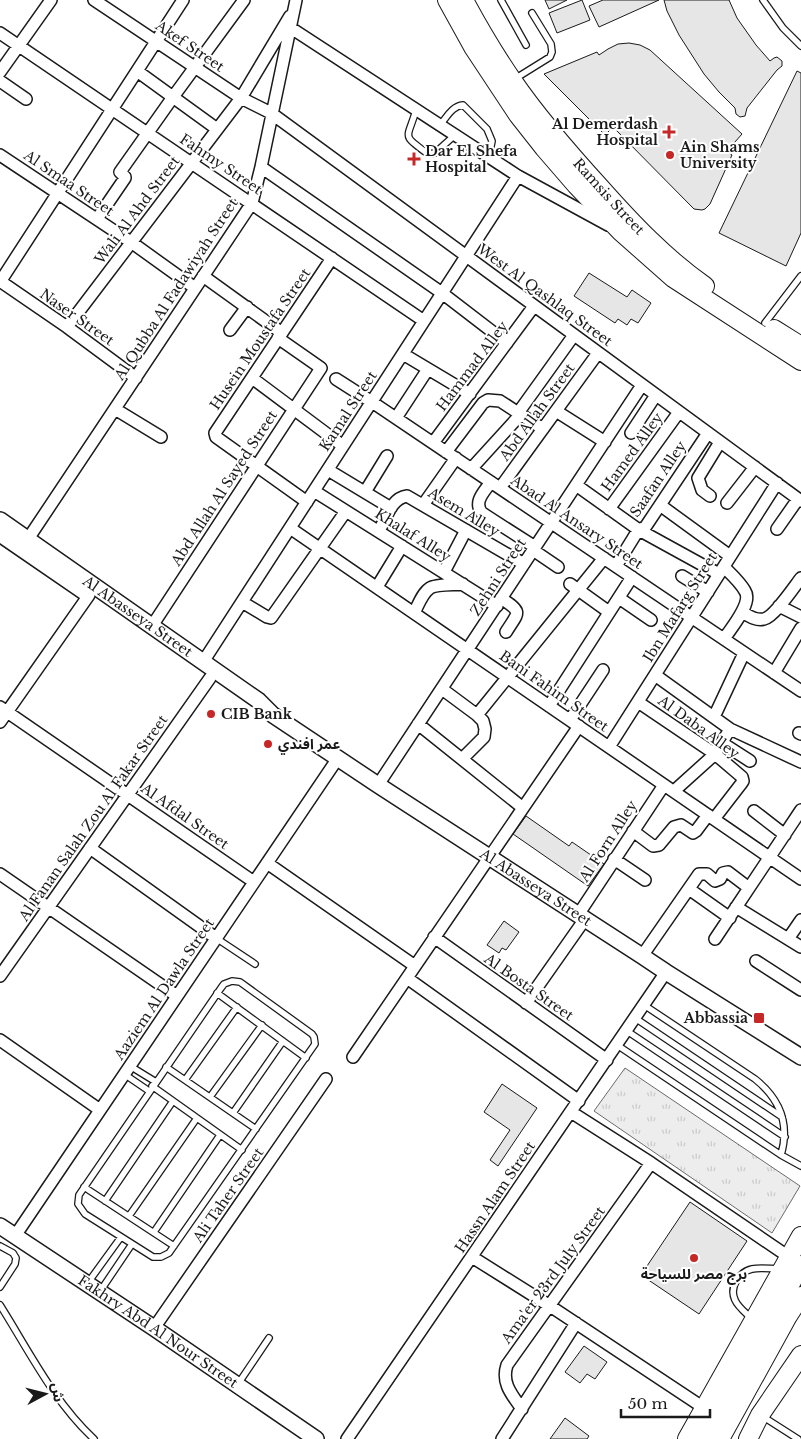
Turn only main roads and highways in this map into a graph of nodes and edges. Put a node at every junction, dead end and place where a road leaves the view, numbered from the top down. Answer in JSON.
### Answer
{"nodes":[{"id":1,"x":447,"y":0,"type":"edge"},
{"id":2,"x":464,"y":0,"type":"edge"},
{"id":3,"x":801,"y":346,"type":"edge"},
{"id":4,"x":801,"y":361,"type":"edge"},
{"id":5,"x":0,"y":520,"type":"edge"},
{"id":6,"x":0,"y":534,"type":"edge"},
{"id":7,"x":273,"y":715,"type":"junction"},
{"id":8,"x":801,"y":1057,"type":"edge"},
{"id":9,"x":0,"y":1226,"type":"edge"},
{"id":10,"x":801,"y":1236,"type":"edge"},
{"id":11,"x":791,"y":1264,"type":"edge"},
{"id":12,"x":801,"y":1296,"type":"edge"},
{"id":13,"x":801,"y":1355,"type":"edge"},
{"id":14,"x":316,"y":1439,"type":"edge"},
{"id":15,"x":687,"y":1439,"type":"edge"},
{"id":16,"x":704,"y":1439,"type":"edge"},
{"id":17,"x":720,"y":1439,"type":"edge"},
{"id":18,"x":748,"y":1439,"type":"edge"}],
"edges":[{"from":1,"to":4,"type":"main road","name":"Ramsis Street"},
{"from":2,"to":3,"type":"main road","name":"Ramsis Street"},
{"from":5,"to":7,"type":"main road","name":"Al Abasseya Street"},
{"from":6,"to":7,"type":"main road","name":"Al Abasseya Street"},
{"from":7,"to":8,"type":"main road","name":"Al Abasseya Street"},
{"from":9,"to":14,"type":"main road","name":"Fakhry Abd Al Nour Street"},
{"from":10,"to":11,"type":"main road"},
{"from":11,"to":15,"type":"main road"},
{"from":11,"to":16,"type":"main road"},
{"from":12,"to":17,"type":"main road"},
{"from":13,"to":18,"type":"main road"}]}
